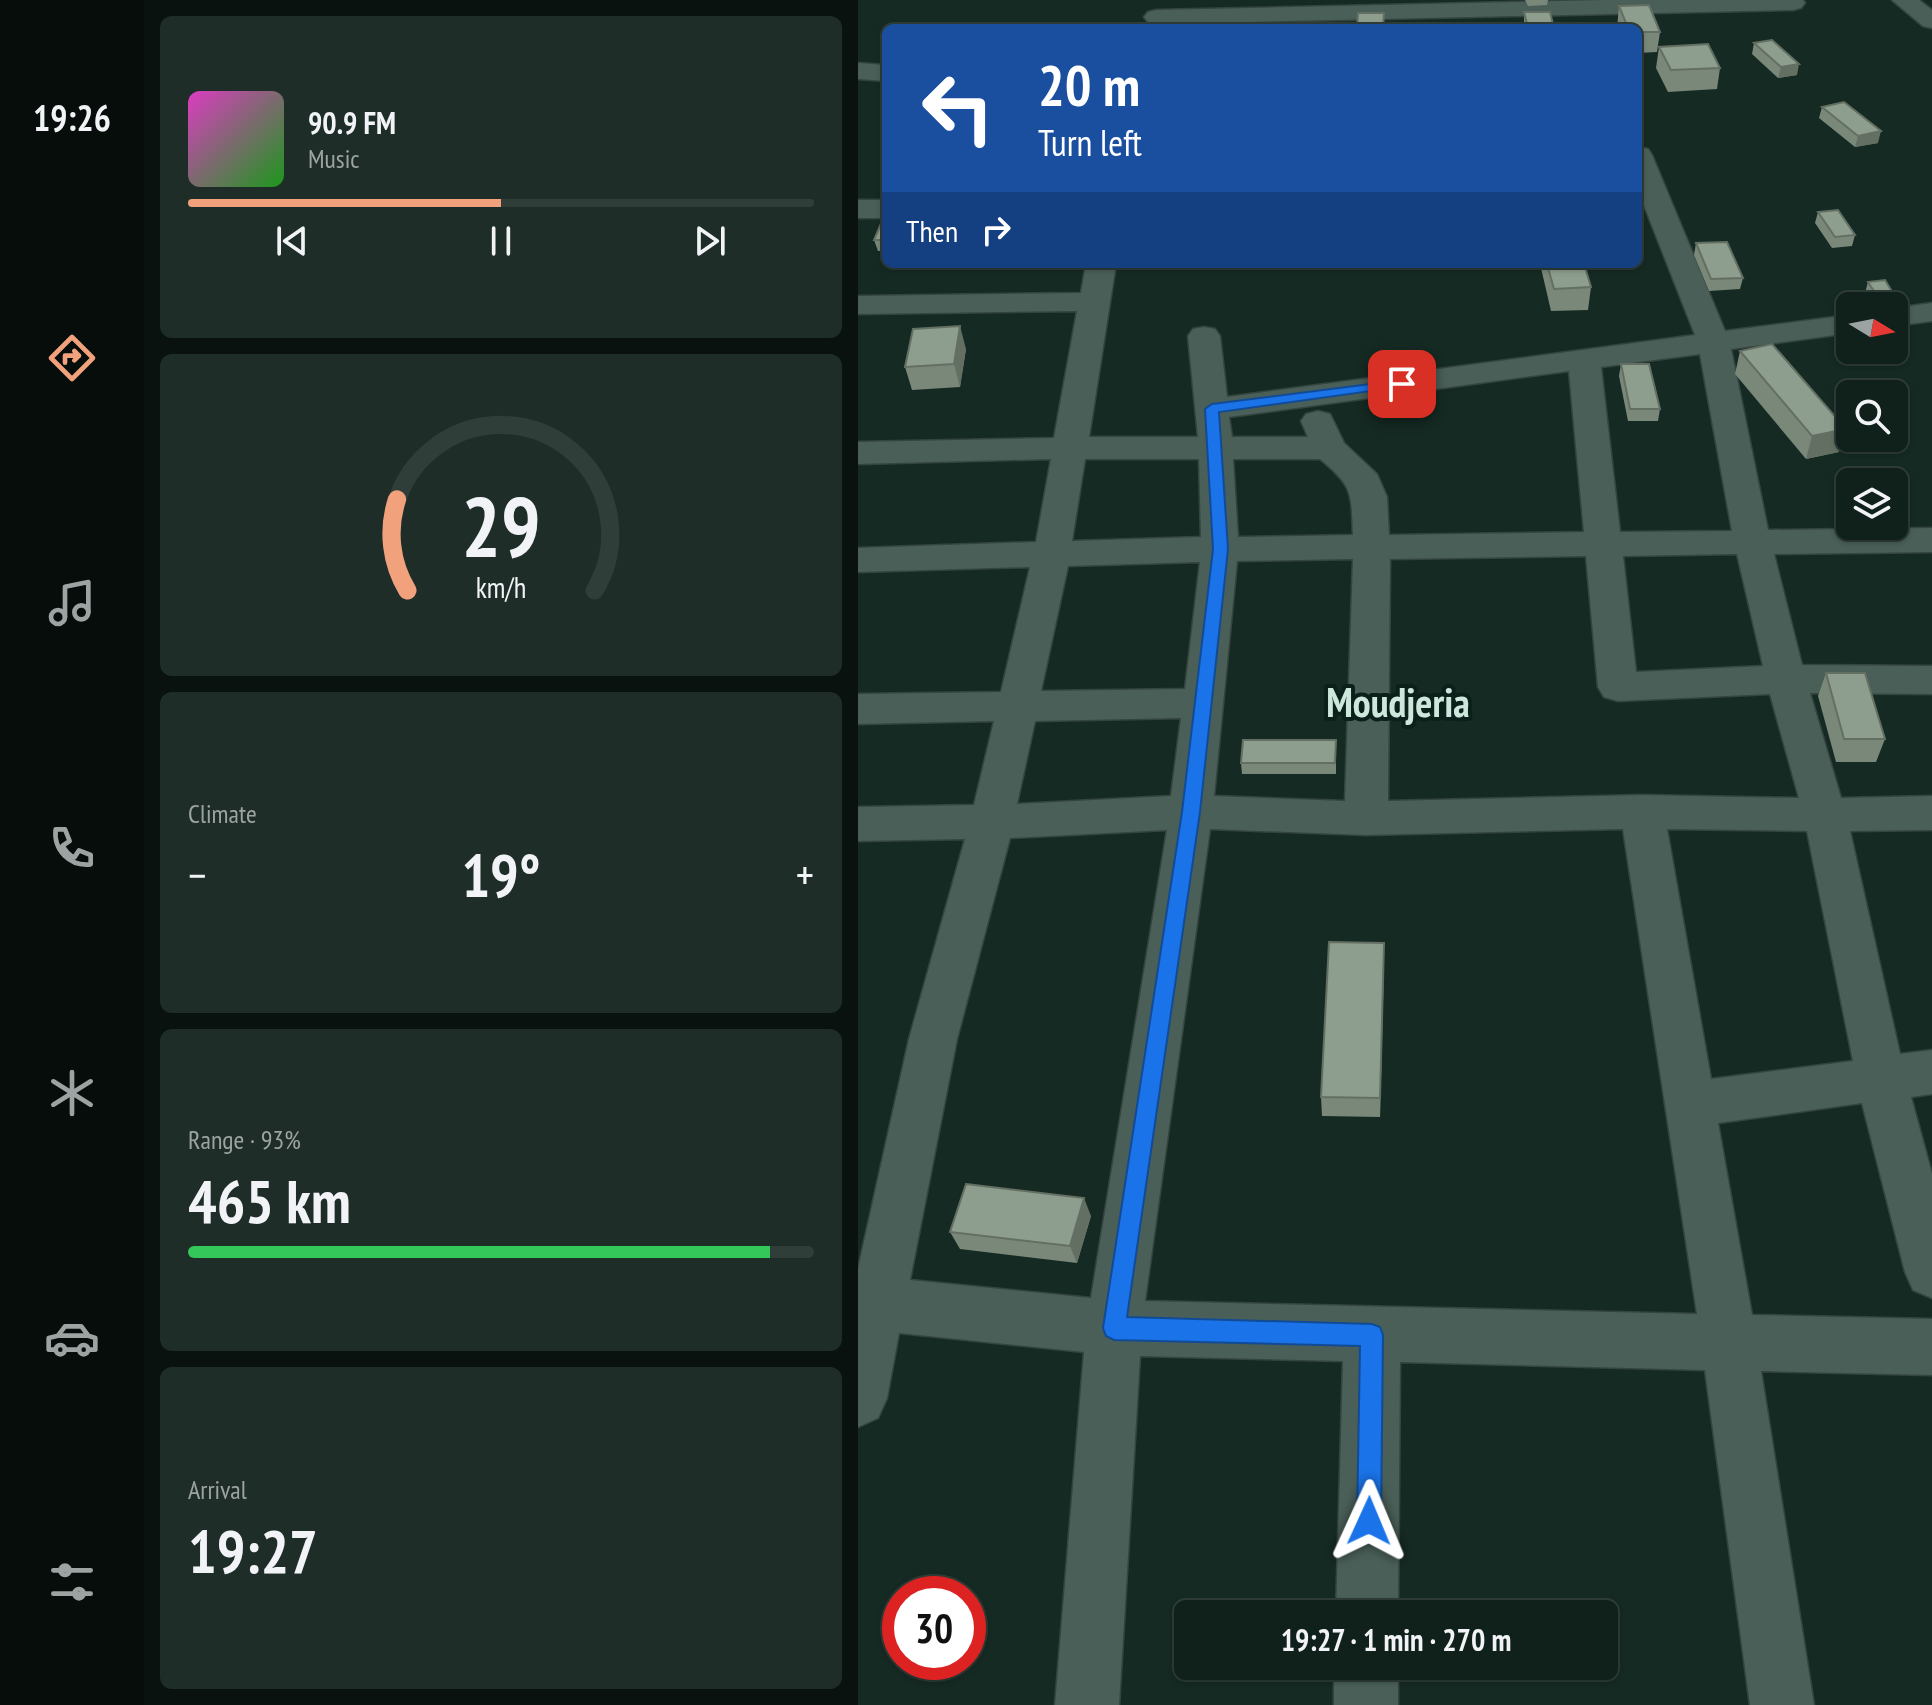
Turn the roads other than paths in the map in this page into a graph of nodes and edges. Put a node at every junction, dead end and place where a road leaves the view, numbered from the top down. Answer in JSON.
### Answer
{"nodes":[{"id":1,"x":1904,"y":0,"type":"edge"},
{"id":2,"x":1793,"y":3,"type":"dead end"},
{"id":3,"x":1325,"y":6,"type":"edge"},
{"id":4,"x":1581,"y":12,"type":"edge"},
{"id":5,"x":1156,"y":15,"type":"edge"},
{"id":6,"x":1932,"y":21,"type":"edge"},
{"id":7,"x":858,"y":71,"type":"edge"},
{"id":8,"x":882,"y":73,"type":"edge"},
{"id":9,"x":1642,"y":174,"type":"edge"},
{"id":10,"x":858,"y":209,"type":"edge"},
{"id":11,"x":882,"y":209,"type":"edge"},
{"id":12,"x":1098,"y":283,"type":"edge"},
{"id":13,"x":858,"y":305,"type":"edge"},
{"id":14,"x":1932,"y":312,"type":"edge"},
{"id":15,"x":1908,"y":315,"type":"edge"},
{"id":16,"x":1836,"y":326,"type":"edge"},
{"id":17,"x":1204,"y":336,"type":"dead end"},
{"id":18,"x":1714,"y":343,"type":"junction"},
{"id":19,"x":1584,"y":360,"type":"junction"},
{"id":20,"x":1311,"y":396,"type":"junction"},
{"id":21,"x":1213,"y":429,"type":"junction"},
{"id":22,"x":1072,"y":448,"type":"junction"},
{"id":23,"x":1329,"y":448,"type":"junction"},
{"id":24,"x":858,"y":453,"type":"edge"},
{"id":25,"x":1932,"y":540,"type":"edge"},
{"id":26,"x":1753,"y":544,"type":"junction"},
{"id":27,"x":1604,"y":546,"type":"junction"},
{"id":28,"x":1220,"y":549,"type":"junction"},
{"id":29,"x":1372,"y":549,"type":"junction"},
{"id":30,"x":1052,"y":553,"type":"junction"},
{"id":31,"x":858,"y":560,"type":"edge"},
{"id":32,"x":1786,"y":679,"type":"junction"},
{"id":33,"x":1932,"y":680,"type":"edge"},
{"id":34,"x":1203,"y":703,"type":"junction"},
{"id":35,"x":1018,"y":706,"type":"junction"},
{"id":36,"x":858,"y":709,"type":"edge"},
{"id":37,"x":1191,"y":812,"type":"junction"},
{"id":38,"x":1642,"y":812,"type":"junction"},
{"id":39,"x":1932,"y":813,"type":"edge"},
{"id":40,"x":1825,"y":815,"type":"junction"},
{"id":41,"x":1366,"y":818,"type":"junction"},
{"id":42,"x":992,"y":822,"type":"junction"},
{"id":43,"x":858,"y":824,"type":"edge"},
{"id":44,"x":1932,"y":1072,"type":"edge"},
{"id":45,"x":1881,"y":1079,"type":"junction"},
{"id":46,"x":1691,"y":1104,"type":"junction"},
{"id":47,"x":1932,"y":1272,"type":"edge"},
{"id":48,"x":868,"y":1306,"type":"edge"},
{"id":49,"x":1114,"y":1328,"type":"junction"},
{"id":50,"x":1372,"y":1335,"type":"junction"},
{"id":51,"x":1729,"y":1342,"type":"junction"},
{"id":52,"x":1932,"y":1347,"type":"edge"},
{"id":53,"x":858,"y":1398,"type":"edge"},
{"id":54,"x":1367,"y":1600,"type":"edge"},
{"id":55,"x":1366,"y":1680,"type":"edge"},
{"id":56,"x":1087,"y":1705,"type":"edge"},
{"id":57,"x":1366,"y":1705,"type":"edge"},
{"id":58,"x":1782,"y":1705,"type":"edge"}],
"edges":[{"from":1,"to":6,"type":"street"},
{"from":2,"to":4,"type":"street"},
{"from":3,"to":4,"type":"street"},
{"from":3,"to":5,"type":"street"},
{"from":7,"to":8,"type":"street"},
{"from":9,"to":18,"type":"street"},
{"from":10,"to":11,"type":"street"},
{"from":12,"to":13,"type":"street"},
{"from":12,"to":22,"type":"street"},
{"from":14,"to":15,"type":"street"},
{"from":16,"to":18,"type":"street"},
{"from":17,"to":21,"type":"street"},
{"from":18,"to":19,"type":"street"},
{"from":18,"to":26,"type":"street"},
{"from":19,"to":20,"type":"street"},
{"from":19,"to":27,"type":"street"},
{"from":20,"to":21,"type":"street"},
{"from":20,"to":23,"type":"street"},
{"from":21,"to":22,"type":"street"},
{"from":21,"to":23,"type":"street"},
{"from":21,"to":28,"type":"street"},
{"from":22,"to":24,"type":"street"},
{"from":22,"to":30,"type":"street"},
{"from":23,"to":29,"type":"street"},
{"from":25,"to":26,"type":"street"},
{"from":26,"to":27,"type":"street"},
{"from":26,"to":32,"type":"street"},
{"from":27,"to":29,"type":"street"},
{"from":27,"to":32,"type":"street"},
{"from":28,"to":29,"type":"street"},
{"from":28,"to":30,"type":"street"},
{"from":28,"to":34,"type":"street"},
{"from":29,"to":41,"type":"street"},
{"from":30,"to":31,"type":"street"},
{"from":30,"to":35,"type":"street"},
{"from":32,"to":33,"type":"street"},
{"from":32,"to":40,"type":"street"},
{"from":34,"to":35,"type":"street"},
{"from":34,"to":37,"type":"street"},
{"from":35,"to":36,"type":"street"},
{"from":35,"to":42,"type":"street"},
{"from":37,"to":41,"type":"street"},
{"from":37,"to":42,"type":"street"},
{"from":37,"to":49,"type":"street"},
{"from":38,"to":40,"type":"street"},
{"from":38,"to":41,"type":"street"},
{"from":38,"to":46,"type":"street"},
{"from":39,"to":40,"type":"street"},
{"from":40,"to":45,"type":"street"},
{"from":42,"to":43,"type":"street"},
{"from":42,"to":48,"type":"street"},
{"from":44,"to":45,"type":"street"},
{"from":45,"to":46,"type":"street"},
{"from":45,"to":47,"type":"street"},
{"from":46,"to":51,"type":"street"},
{"from":48,"to":49,"type":"street"},
{"from":48,"to":53,"type":"street"},
{"from":49,"to":50,"type":"street"},
{"from":49,"to":56,"type":"street"},
{"from":50,"to":51,"type":"street"},
{"from":50,"to":54,"type":"street"},
{"from":51,"to":52,"type":"street"},
{"from":51,"to":58,"type":"street"},
{"from":55,"to":57,"type":"street"}]}
